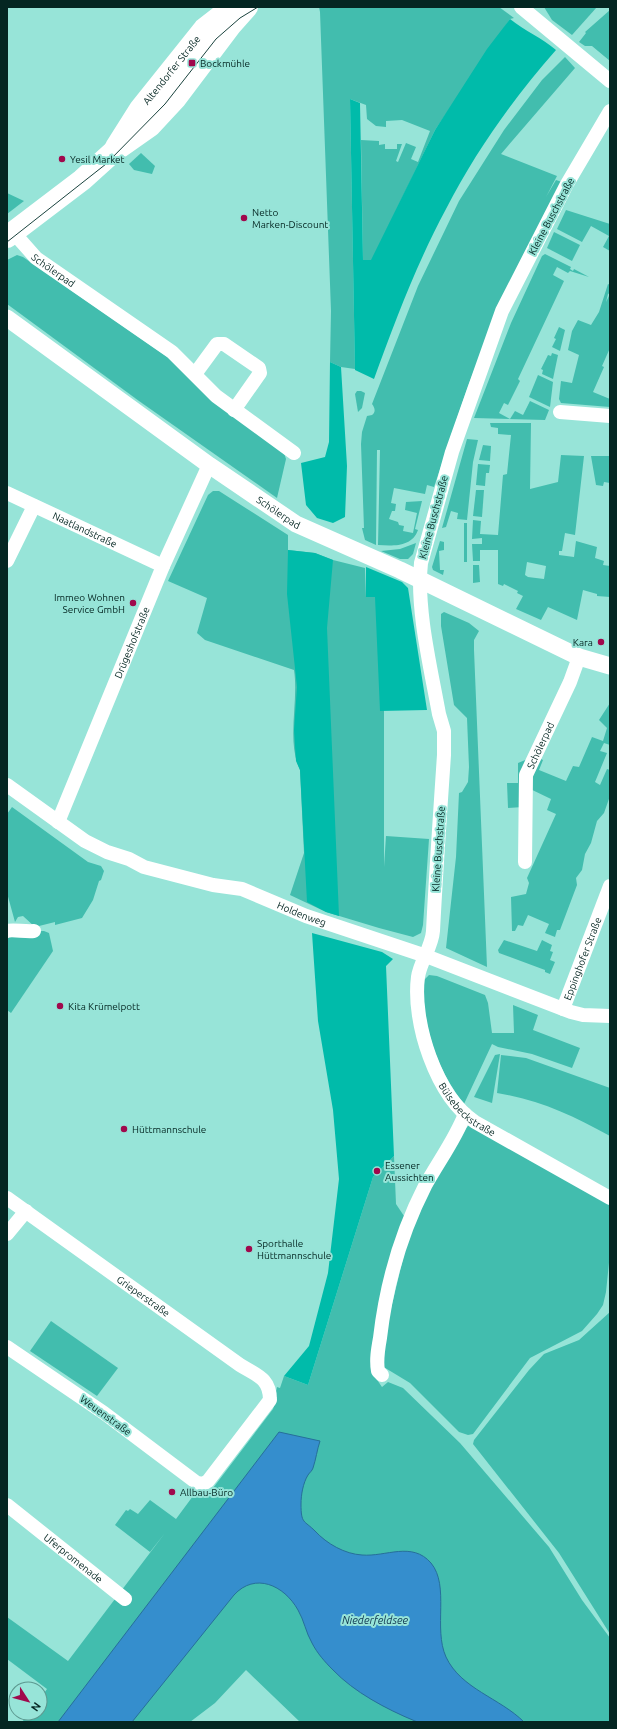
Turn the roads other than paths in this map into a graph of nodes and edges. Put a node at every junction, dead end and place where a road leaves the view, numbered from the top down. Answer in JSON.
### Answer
{"nodes":[{"id":1,"x":246,"y":7,"type":"edge"},
{"id":2,"x":522,"y":7,"type":"edge"},
{"id":3,"x":610,"y":81,"type":"edge"},
{"id":4,"x":610,"y":111,"type":"edge"},
{"id":5,"x":10,"y":235,"type":"edge"},
{"id":6,"x":7,"y":318,"type":"edge"},
{"id":7,"x":195,"y":374,"type":"junction"},
{"id":8,"x":234,"y":410,"type":"junction"},
{"id":9,"x":560,"y":412,"type":"dead end"},
{"id":10,"x":610,"y":416,"type":"edge"},
{"id":11,"x":294,"y":453,"type":"dead end"},
{"id":12,"x":209,"y":465,"type":"junction"},
{"id":13,"x":7,"y":493,"type":"edge"},
{"id":14,"x":34,"y":506,"type":"junction"},
{"id":15,"x":7,"y":561,"type":"edge"},
{"id":16,"x":163,"y":566,"type":"junction"},
{"id":17,"x":419,"y":579,"type":"junction"},
{"id":18,"x":579,"y":657,"type":"junction"},
{"id":19,"x":610,"y":666,"type":"edge"},
{"id":20,"x":7,"y":785,"type":"edge"},
{"id":21,"x":58,"y":822,"type":"junction"},
{"id":22,"x":525,"y":862,"type":"dead end"},
{"id":23,"x":610,"y":886,"type":"edge"},
{"id":24,"x":7,"y":931,"type":"edge"},
{"id":25,"x":34,"y":931,"type":"dead end"},
{"id":26,"x":426,"y":956,"type":"junction"},
{"id":27,"x":563,"y":1009,"type":"junction"},
{"id":28,"x":610,"y":1016,"type":"edge"},
{"id":29,"x":465,"y":1114,"type":"junction"},
{"id":30,"x":7,"y":1198,"type":"edge"},
{"id":31,"x":610,"y":1198,"type":"edge"},
{"id":32,"x":26,"y":1211,"type":"junction"},
{"id":33,"x":7,"y":1234,"type":"edge"},
{"id":34,"x":7,"y":1347,"type":"edge"},
{"id":35,"x":382,"y":1375,"type":"dead end"},
{"id":36,"x":203,"y":1484,"type":"joint"},
{"id":37,"x":7,"y":1505,"type":"edge"},
{"id":38,"x":124,"y":1599,"type":"dead end"}],
"edges":[{"from":1,"to":5,"type":"main road","name":"Altendorfer Straße"},
{"from":2,"to":3,"type":"street"},
{"from":4,"to":17,"type":"street","name":"Kleine Buschstraße"},
{"from":5,"to":7,"type":"street","name":"Schölerpad"},
{"from":6,"to":12,"type":"street","name":"Schölerpad"},
{"from":7,"to":8,"type":"street","name":"Schölerpad"},
{"from":7,"to":8,"type":"street"},
{"from":8,"to":11,"type":"street","name":"Schölerpad"},
{"from":9,"to":10,"type":"street"},
{"from":12,"to":16,"type":"street","name":"Drügeshofstraße"},
{"from":12,"to":17,"type":"street","name":"Schölerpad"},
{"from":13,"to":14,"type":"street","name":"Naatlandstraße"},
{"from":14,"to":15,"type":"street"},
{"from":14,"to":16,"type":"street","name":"Naatlandstraße"},
{"from":16,"to":21,"type":"street","name":"Drügeshofstraße"},
{"from":17,"to":18,"type":"street","name":"Schölerpad"},
{"from":17,"to":26,"type":"street","name":"Kleine Buschstraße"},
{"from":18,"to":19,"type":"street","name":"Schölerpad"},
{"from":18,"to":22,"type":"street","name":"Schölerpad"},
{"from":20,"to":21,"type":"street","name":"Holdenweg"},
{"from":21,"to":26,"type":"street","name":"Holdenweg"},
{"from":23,"to":27,"type":"street","name":"Eppinghofer Straße"},
{"from":24,"to":25,"type":"street"},
{"from":26,"to":27,"type":"street","name":"Holdenweg"},
{"from":26,"to":29,"type":"street","name":"Bülsebeckstraße"},
{"from":27,"to":28,"type":"street","name":"Holdenweg"},
{"from":29,"to":31,"type":"street","name":"Bülsebeckstraße"},
{"from":29,"to":35,"type":"street"},
{"from":30,"to":32,"type":"street","name":"Grieperstraße"},
{"from":32,"to":33,"type":"street"},
{"from":32,"to":36,"type":"street","name":"Grieperstraße"},
{"from":34,"to":36,"type":"street","name":"Weuenstraße"},
{"from":37,"to":38,"type":"street","name":"Uferpromenade"}]}
